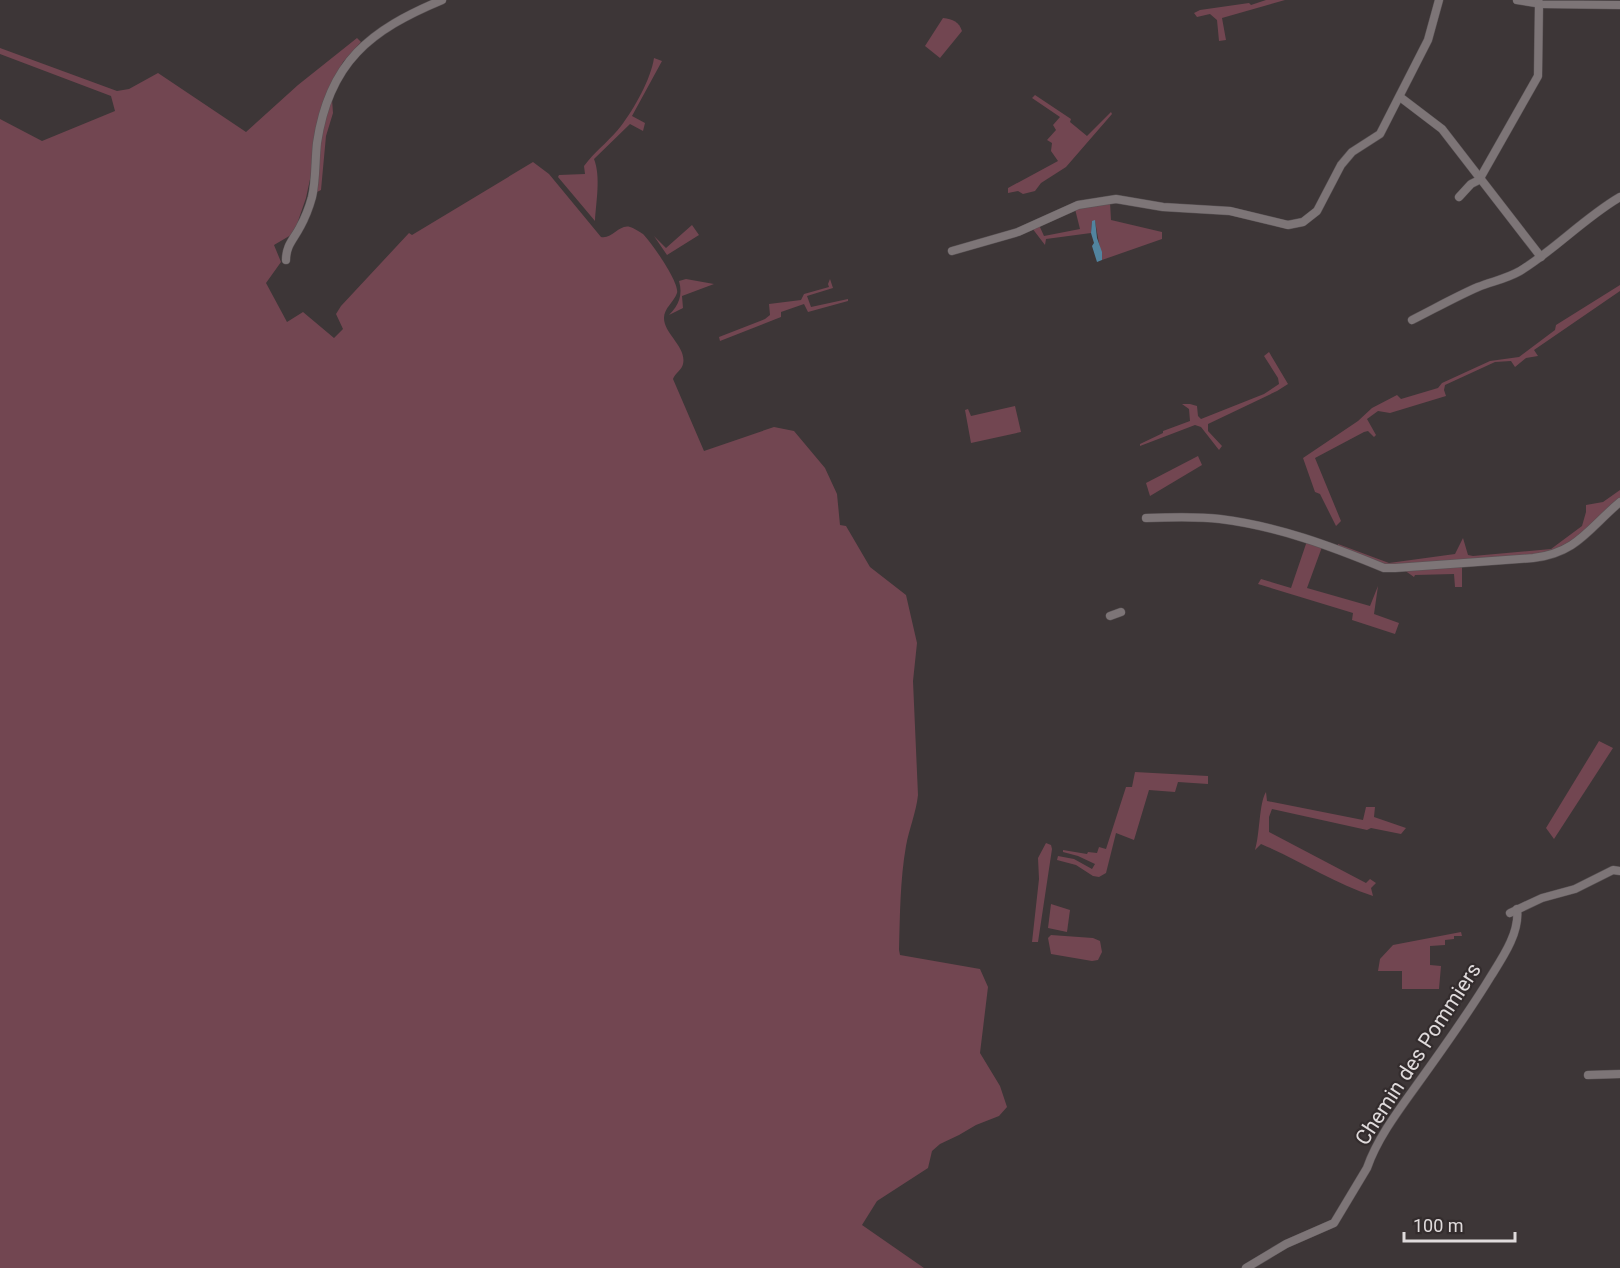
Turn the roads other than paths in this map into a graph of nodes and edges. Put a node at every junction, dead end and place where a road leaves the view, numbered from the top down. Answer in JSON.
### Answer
{"nodes":[{"id":1,"x":442,"y":0,"type":"edge"},
{"id":2,"x":1439,"y":0,"type":"edge"},
{"id":3,"x":1517,"y":0,"type":"edge"},
{"id":4,"x":1539,"y":4,"type":"junction"},
{"id":5,"x":1620,"y":5,"type":"edge"},
{"id":6,"x":1400,"y":97,"type":"junction"},
{"id":7,"x":1479,"y":180,"type":"junction"},
{"id":8,"x":1459,"y":197,"type":"dead end"},
{"id":9,"x":1620,"y":197,"type":"edge"},
{"id":10,"x":952,"y":251,"type":"dead end"},
{"id":11,"x":1541,"y":257,"type":"junction"},
{"id":12,"x":286,"y":260,"type":"dead end"},
{"id":13,"x":1412,"y":320,"type":"dead end"},
{"id":14,"x":1620,"y":502,"type":"edge"},
{"id":15,"x":1146,"y":518,"type":"dead end"},
{"id":16,"x":1115,"y":605,"type":"dead end"},
{"id":17,"x":1110,"y":616,"type":"dead end"},
{"id":18,"x":1620,"y":871,"type":"edge"},
{"id":19,"x":1620,"y":1074,"type":"edge"},
{"id":20,"x":1587,"y":1075,"type":"dead end"},
{"id":21,"x":1246,"y":1268,"type":"edge"}],
"edges":[{"from":1,"to":12,"type":"street"},
{"from":2,"to":6,"type":"street"},
{"from":3,"to":4,"type":"street"},
{"from":4,"to":5,"type":"street"},
{"from":4,"to":7,"type":"street"},
{"from":6,"to":7,"type":"street"},
{"from":6,"to":10,"type":"street"},
{"from":7,"to":8,"type":"street"},
{"from":7,"to":11,"type":"street"},
{"from":9,"to":11,"type":"street"},
{"from":11,"to":13,"type":"street"},
{"from":14,"to":15,"type":"street"},
{"from":16,"to":17,"type":"street"},
{"from":18,"to":21,"type":"street","name":"Chemin des Pommiers"},
{"from":19,"to":20,"type":"street"}]}
